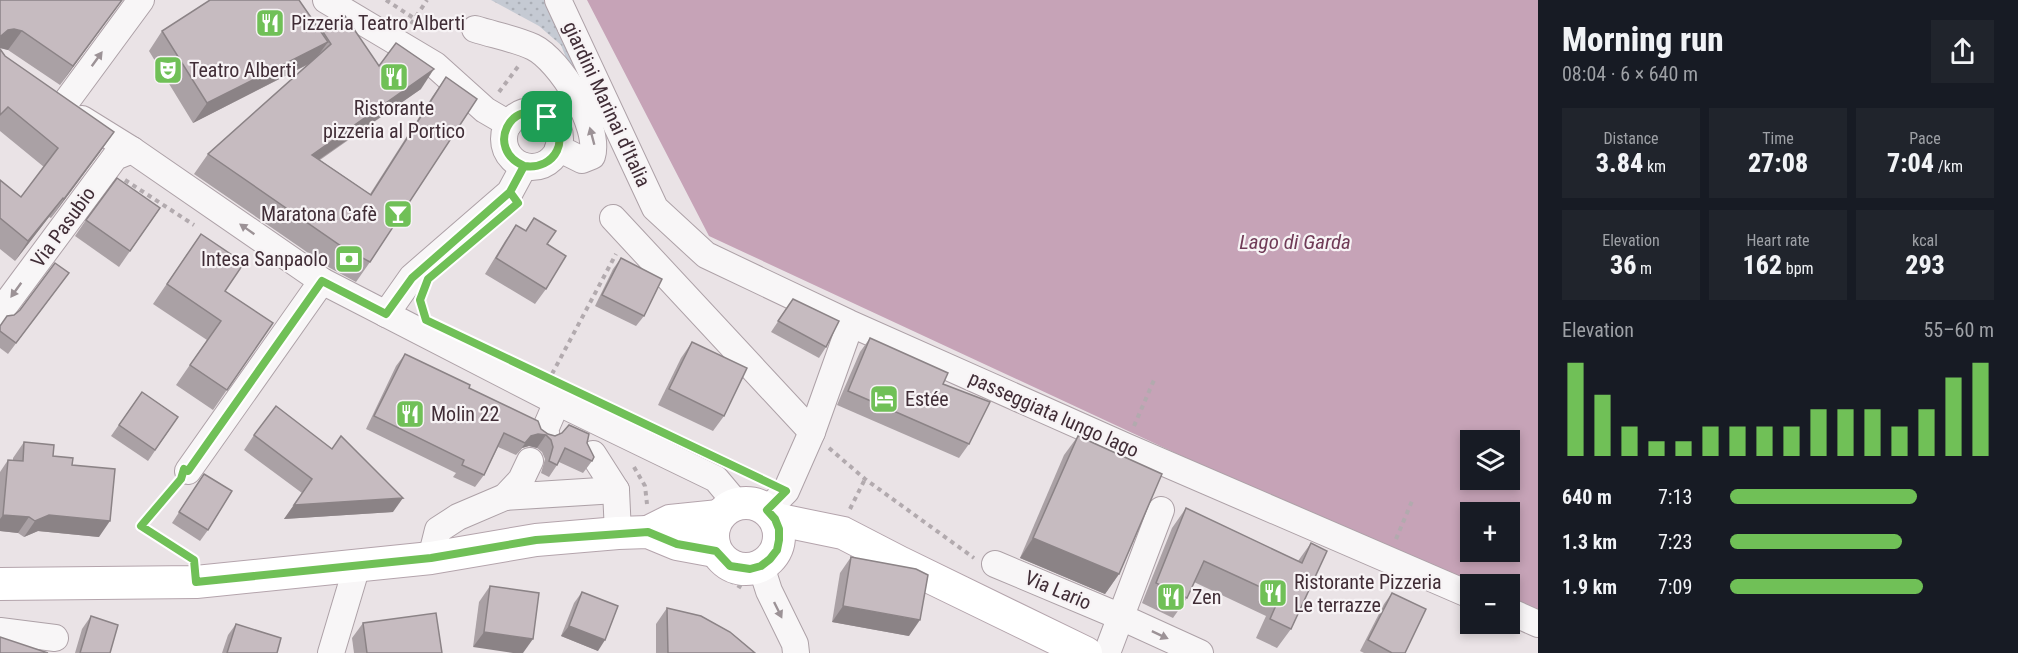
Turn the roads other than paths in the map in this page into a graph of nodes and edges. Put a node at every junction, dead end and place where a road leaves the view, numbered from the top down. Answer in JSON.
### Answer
{"nodes":[{"id":1,"x":141,"y":0,"type":"edge"},
{"id":2,"x":326,"y":0,"type":"edge"},
{"id":3,"x":558,"y":0,"type":"edge"},
{"id":4,"x":475,"y":29,"type":"dead end"},
{"id":5,"x":508,"y":124,"type":"junction"},
{"id":6,"x":558,"y":148,"type":"junction"},
{"id":7,"x":132,"y":150,"type":"junction"},
{"id":8,"x":524,"y":166,"type":"junction"},
{"id":9,"x":655,"y":208,"type":"junction"},
{"id":10,"x":322,"y":281,"type":"junction"},
{"id":11,"x":0,"y":312,"type":"edge"},
{"id":12,"x":386,"y":314,"type":"junction"},
{"id":13,"x":848,"y":331,"type":"dead end"},
{"id":14,"x":557,"y":402,"type":"junction"},
{"id":15,"x":812,"y":432,"type":"junction"},
{"id":16,"x":546,"y":433,"type":"edge"},
{"id":17,"x":592,"y":454,"type":"edge"},
{"id":18,"x":530,"y":461,"type":"dead end"},
{"id":19,"x":188,"y":471,"type":"road end"},
{"id":20,"x":616,"y":490,"type":"junction"},
{"id":21,"x":505,"y":497,"type":"junction"},
{"id":22,"x":728,"y":510,"type":"junction"},
{"id":23,"x":1161,"y":510,"type":"dead end"},
{"id":24,"x":773,"y":527,"type":"junction"},
{"id":25,"x":633,"y":532,"type":"junction"},
{"id":26,"x":716,"y":551,"type":"junction"},
{"id":27,"x":431,"y":558,"type":"junction"},
{"id":28,"x":995,"y":564,"type":"dead end"},
{"id":29,"x":357,"y":566,"type":"junction"},
{"id":30,"x":0,"y":584,"type":"edge"},
{"id":31,"x":1460,"y":591,"type":"edge"},
{"id":32,"x":1520,"y":616,"type":"edge"},
{"id":33,"x":1121,"y":617,"type":"junction"},
{"id":34,"x":1538,"y":624,"type":"edge"},
{"id":35,"x":0,"y":632,"type":"edge"},
{"id":36,"x":56,"y":638,"type":"dead end"},
{"id":37,"x":331,"y":653,"type":"edge"},
{"id":38,"x":796,"y":653,"type":"edge"},
{"id":39,"x":1086,"y":653,"type":"edge"},
{"id":40,"x":1107,"y":653,"type":"edge"},
{"id":41,"x":1200,"y":653,"type":"edge"}],
"edges":[{"from":7,"to":1,"type":"street","one_way":true},
{"from":2,"to":5,"type":"street"},
{"from":3,"to":9,"type":"street","name":"giardini Marinai d'Italia"},
{"from":6,"to":4,"type":"street","one_way":true},
{"from":5,"to":6,"type":"street"},
{"from":5,"to":8,"type":"street"},
{"from":6,"to":8,"type":"street"},
{"from":10,"to":7,"type":"street","one_way":true},
{"from":7,"to":11,"type":"street","name":"Via Pasubio","one_way":true},
{"from":8,"to":12,"type":"street"},
{"from":9,"to":15,"type":"street"},
{"from":9,"to":31,"type":"street","name":"passeggiata lungo lago"},
{"from":10,"to":12,"type":"street"},
{"from":10,"to":19,"type":"street"},
{"from":12,"to":14,"type":"street"},
{"from":13,"to":15,"type":"street"},
{"from":14,"to":16,"type":"street"},
{"from":14,"to":22,"type":"street"},
{"from":15,"to":24,"type":"street"},
{"from":17,"to":20,"type":"street"},
{"from":18,"to":21,"type":"street"},
{"from":20,"to":21,"type":"street"},
{"from":20,"to":25,"type":"street"},
{"from":21,"to":27,"type":"street"},
{"from":22,"to":24,"type":"main road"},
{"from":22,"to":25,"type":"main road"},
{"from":22,"to":26,"type":"main road"},
{"from":23,"to":33,"type":"street"},
{"from":24,"to":26,"type":"main road"},
{"from":24,"to":38,"type":"street","one_way":true},
{"from":24,"to":39,"type":"main road"},
{"from":25,"to":26,"type":"main road"},
{"from":25,"to":27,"type":"main road"},
{"from":27,"to":29,"type":"main road"},
{"from":28,"to":33,"type":"street","name":"Via Lario"},
{"from":29,"to":30,"type":"main road"},
{"from":29,"to":37,"type":"street"},
{"from":32,"to":34,"type":"street"},
{"from":33,"to":40,"type":"street"},
{"from":33,"to":41,"type":"street","name":"Via Lario","one_way":true},
{"from":35,"to":36,"type":"street"}]}
